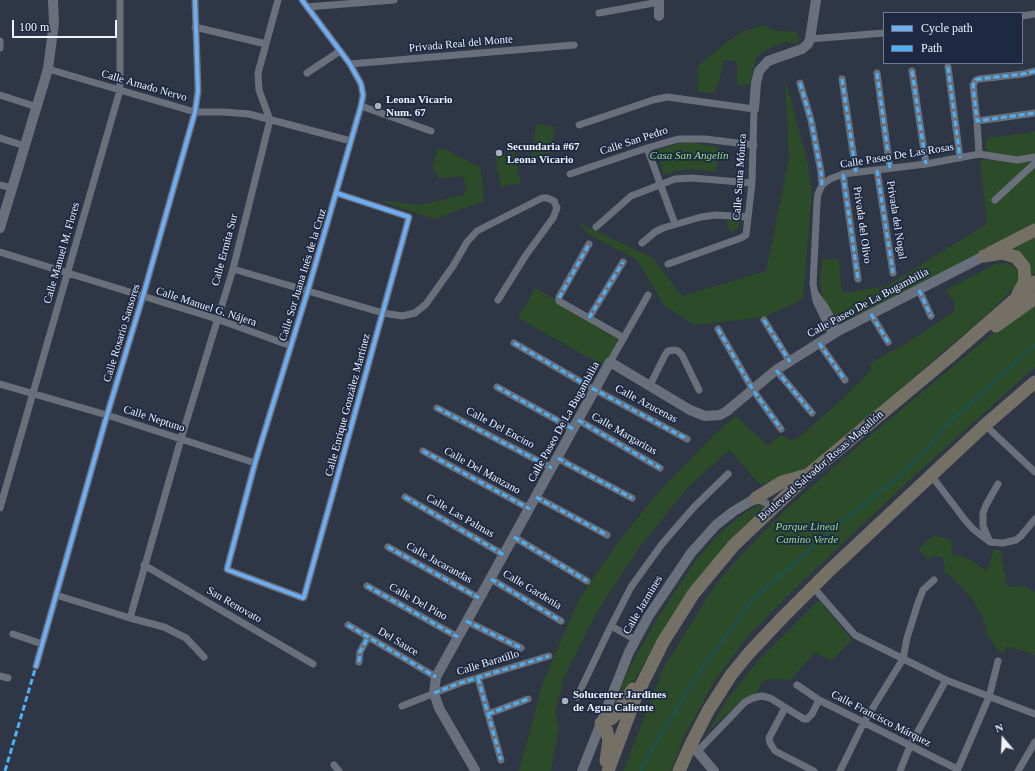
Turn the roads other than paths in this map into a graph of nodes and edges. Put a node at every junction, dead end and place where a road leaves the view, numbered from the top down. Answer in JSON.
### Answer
{"nodes":[{"id":1,"x":53,"y":0,"type":"edge"},
{"id":2,"x":120,"y":0,"type":"edge"},
{"id":3,"x":195,"y":0,"type":"edge"},
{"id":4,"x":278,"y":0,"type":"edge"},
{"id":5,"x":302,"y":0,"type":"edge"},
{"id":6,"x":394,"y":0,"type":"edge"},
{"id":7,"x":816,"y":0,"type":"edge"},
{"id":8,"x":659,"y":1,"type":"edge"},
{"id":9,"x":307,"y":7,"type":"junction"},
{"id":10,"x":599,"y":13,"type":"dead end"},
{"id":11,"x":1035,"y":14,"type":"edge"},
{"id":12,"x":658,"y":16,"type":"dead end"},
{"id":13,"x":1023,"y":16,"type":"edge"},
{"id":14,"x":196,"y":27,"type":"junction"},
{"id":15,"x":883,"y":33,"type":"edge"},
{"id":16,"x":810,"y":39,"type":"junction"},
{"id":17,"x":0,"y":41,"type":"edge"},
{"id":18,"x":266,"y":44,"type":"junction"},
{"id":19,"x":574,"y":45,"type":"dead end"},
{"id":20,"x":0,"y":48,"type":"edge"},
{"id":21,"x":340,"y":51,"type":"junction"},
{"id":22,"x":350,"y":64,"type":"junction"},
{"id":23,"x":948,"y":67,"type":"dead end"},
{"id":24,"x":48,"y":69,"type":"junction"},
{"id":25,"x":912,"y":71,"type":"dead end"},
{"id":26,"x":1035,"y":71,"type":"edge"},
{"id":27,"x":307,"y":73,"type":"dead end"},
{"id":28,"x":877,"y":73,"type":"dead end"},
{"id":29,"x":842,"y":79,"type":"dead end"},
{"id":30,"x":800,"y":83,"type":"dead end"},
{"id":31,"x":120,"y":90,"type":"junction"},
{"id":32,"x":0,"y":95,"type":"edge"},
{"id":33,"x":361,"y":106,"type":"junction"},
{"id":34,"x":37,"y":107,"type":"junction"},
{"id":35,"x":754,"y":109,"type":"junction"},
{"id":36,"x":195,"y":112,"type":"junction"},
{"id":37,"x":1035,"y":113,"type":"edge"},
{"id":38,"x":270,"y":120,"type":"junction"},
{"id":39,"x":977,"y":121,"type":"junction"},
{"id":40,"x":579,"y":125,"type":"dead end"},
{"id":41,"x":431,"y":131,"type":"dead end"},
{"id":42,"x":0,"y":138,"type":"edge"},
{"id":43,"x":351,"y":141,"type":"junction"},
{"id":44,"x":754,"y":145,"type":"junction"},
{"id":45,"x":25,"y":146,"type":"junction"},
{"id":46,"x":647,"y":148,"type":"junction"},
{"id":47,"x":979,"y":154,"type":"junction"},
{"id":48,"x":1035,"y":157,"type":"edge"},
{"id":49,"x":960,"y":158,"type":"junction"},
{"id":50,"x":1035,"y":163,"type":"edge"},
{"id":51,"x":926,"y":164,"type":"junction"},
{"id":52,"x":890,"y":168,"type":"junction"},
{"id":53,"x":877,"y":170,"type":"junction"},
{"id":54,"x":856,"y":172,"type":"junction"},
{"id":55,"x":570,"y":174,"type":"dead end"},
{"id":56,"x":844,"y":174,"type":"junction"},
{"id":57,"x":752,"y":183,"type":"junction"},
{"id":58,"x":660,"y":184,"type":"junction"},
{"id":59,"x":822,"y":184,"type":"junction"},
{"id":60,"x":0,"y":185,"type":"edge"},
{"id":61,"x":12,"y":188,"type":"junction"},
{"id":62,"x":336,"y":193,"type":"junction"},
{"id":63,"x":995,"y":200,"type":"dead end"},
{"id":64,"x":748,"y":218,"type":"junction"},
{"id":65,"x":675,"y":224,"type":"junction"},
{"id":66,"x":596,"y":227,"type":"dead end"},
{"id":67,"x":0,"y":228,"type":"edge"},
{"id":68,"x":1035,"y":230,"type":"edge"},
{"id":69,"x":642,"y":243,"type":"dead end"},
{"id":70,"x":589,"y":244,"type":"dead end"},
{"id":71,"x":0,"y":252,"type":"edge"},
{"id":72,"x":984,"y":256,"type":"junction"},
{"id":73,"x":623,"y":262,"type":"dead end"},
{"id":74,"x":668,"y":264,"type":"dead end"},
{"id":75,"x":233,"y":269,"type":"junction"},
{"id":76,"x":893,"y":273,"type":"dead end"},
{"id":77,"x":67,"y":274,"type":"junction"},
{"id":78,"x":858,"y":279,"type":"dead end"},
{"id":79,"x":1035,"y":282,"type":"edge"},
{"id":80,"x":308,"y":290,"type":"junction"},
{"id":81,"x":919,"y":290,"type":"junction"},
{"id":82,"x":648,"y":295,"type":"dead end"},
{"id":83,"x":143,"y":296,"type":"junction"},
{"id":84,"x":1035,"y":298,"type":"edge"},
{"id":85,"x":498,"y":300,"type":"dead end"},
{"id":86,"x":1008,"y":305,"type":"junction"},
{"id":87,"x":383,"y":313,"type":"junction"},
{"id":88,"x":871,"y":314,"type":"junction"},
{"id":89,"x":931,"y":316,"type":"dead end"},
{"id":90,"x":589,"y":318,"type":"junction"},
{"id":91,"x":217,"y":319,"type":"junction"},
{"id":92,"x":764,"y":320,"type":"dead end"},
{"id":93,"x":718,"y":329,"type":"dead end"},
{"id":94,"x":835,"y":333,"type":"junction"},
{"id":95,"x":624,"y":338,"type":"junction"},
{"id":96,"x":888,"y":342,"type":"dead end"},
{"id":97,"x":514,"y":343,"type":"dead end"},
{"id":98,"x":819,"y":343,"type":"junction"},
{"id":99,"x":291,"y":346,"type":"junction"},
{"id":100,"x":948,"y":358,"type":"junction"},
{"id":101,"x":610,"y":362,"type":"junction"},
{"id":102,"x":790,"y":362,"type":"junction"},
{"id":103,"x":776,"y":370,"type":"junction"},
{"id":104,"x":1035,"y":377,"type":"edge"},
{"id":105,"x":845,"y":380,"type":"dead end"},
{"id":106,"x":1035,"y":382,"type":"edge"},
{"id":107,"x":0,"y":384,"type":"edge"},
{"id":108,"x":650,"y":385,"type":"junction"},
{"id":109,"x":496,"y":387,"type":"dead end"},
{"id":110,"x":595,"y":389,"type":"junction"},
{"id":111,"x":699,"y":390,"type":"dead end"},
{"id":112,"x":753,"y":390,"type":"junction"},
{"id":113,"x":33,"y":393,"type":"junction"},
{"id":114,"x":1016,"y":397,"type":"junction"},
{"id":115,"x":437,"y":408,"type":"dead end"},
{"id":116,"x":812,"y":413,"type":"dead end"},
{"id":117,"x":107,"y":415,"type":"junction"},
{"id":118,"x":576,"y":424,"type":"junction"},
{"id":119,"x":985,"y":425,"type":"junction"},
{"id":120,"x":781,"y":429,"type":"dead end"},
{"id":121,"x":687,"y":439,"type":"dead end"},
{"id":122,"x":181,"y":440,"type":"junction"},
{"id":123,"x":423,"y":451,"type":"dead end"},
{"id":124,"x":558,"y":458,"type":"junction"},
{"id":125,"x":255,"y":463,"type":"junction"},
{"id":126,"x":552,"y":468,"type":"junction"},
{"id":127,"x":660,"y":468,"type":"dead end"},
{"id":128,"x":1035,"y":472,"type":"edge"},
{"id":129,"x":728,"y":474,"type":"dead end"},
{"id":130,"x":808,"y":474,"type":"junction"},
{"id":131,"x":931,"y":475,"type":"junction"},
{"id":132,"x":998,"y":484,"type":"dead end"},
{"id":133,"x":405,"y":497,"type":"dead end"},
{"id":134,"x":536,"y":497,"type":"junction"},
{"id":135,"x":632,"y":498,"type":"dead end"},
{"id":136,"x":756,"y":498,"type":"junction"},
{"id":137,"x":773,"y":507,"type":"junction"},
{"id":138,"x":0,"y":508,"type":"edge"},
{"id":139,"x":530,"y":510,"type":"junction"},
{"id":140,"x":1035,"y":519,"type":"edge"},
{"id":141,"x":607,"y":535,"type":"dead end"},
{"id":142,"x":514,"y":537,"type":"junction"},
{"id":143,"x":990,"y":542,"type":"junction"},
{"id":144,"x":388,"y":547,"type":"dead end"},
{"id":145,"x":504,"y":555,"type":"junction"},
{"id":146,"x":144,"y":566,"type":"junction"},
{"id":147,"x":228,"y":570,"type":"joint"},
{"id":148,"x":491,"y":579,"type":"junction"},
{"id":149,"x":934,"y":580,"type":"dead end"},
{"id":150,"x":587,"y":581,"type":"dead end"},
{"id":151,"x":368,"y":586,"type":"dead end"},
{"id":152,"x":813,"y":587,"type":"junction"},
{"id":153,"x":56,"y":595,"type":"junction"},
{"id":154,"x":479,"y":598,"type":"junction"},
{"id":155,"x":130,"y":618,"type":"junction"},
{"id":156,"x":466,"y":621,"type":"junction"},
{"id":157,"x":561,"y":621,"type":"dead end"},
{"id":158,"x":348,"y":625,"type":"dead end"},
{"id":159,"x":611,"y":626,"type":"junction"},
{"id":160,"x":14,"y":634,"type":"dead end"},
{"id":161,"x":458,"y":636,"type":"junction"},
{"id":162,"x":368,"y":637,"type":"junction"},
{"id":163,"x":636,"y":640,"type":"junction"},
{"id":164,"x":663,"y":642,"type":"junction"},
{"id":165,"x":42,"y":644,"type":"junction"},
{"id":166,"x":521,"y":648,"type":"dead end"},
{"id":167,"x":549,"y":656,"type":"dead end"},
{"id":168,"x":204,"y":657,"type":"dead end"},
{"id":169,"x":903,"y":659,"type":"junction"},
{"id":170,"x":998,"y":661,"type":"dead end"},
{"id":171,"x":359,"y":662,"type":"dead end"},
{"id":172,"x":313,"y":664,"type":"dead end"},
{"id":173,"x":36,"y":666,"type":"dead end"},
{"id":174,"x":0,"y":676,"type":"edge"},
{"id":175,"x":436,"y":677,"type":"junction"},
{"id":176,"x":8,"y":678,"type":"dead end"},
{"id":177,"x":478,"y":678,"type":"junction"},
{"id":178,"x":946,"y":680,"type":"junction"},
{"id":179,"x":797,"y":685,"type":"dead end"},
{"id":180,"x":434,"y":693,"type":"junction"},
{"id":181,"x":577,"y":697,"type":"dead end"},
{"id":182,"x":989,"y":697,"type":"junction"},
{"id":183,"x":528,"y":700,"type":"dead end"},
{"id":184,"x":820,"y":700,"type":"junction"},
{"id":185,"x":402,"y":706,"type":"dead end"},
{"id":186,"x":785,"y":708,"type":"junction"},
{"id":187,"x":488,"y":714,"type":"junction"},
{"id":188,"x":1035,"y":714,"type":"edge"},
{"id":189,"x":864,"y":722,"type":"junction"},
{"id":190,"x":601,"y":723,"type":"junction"},
{"id":191,"x":1035,"y":742,"type":"edge"},
{"id":192,"x":910,"y":746,"type":"junction"},
{"id":193,"x":694,"y":748,"type":"junction"},
{"id":194,"x":501,"y":760,"type":"dead end"},
{"id":195,"x":334,"y":765,"type":"dead end"},
{"id":196,"x":957,"y":770,"type":"edge"},
{"id":197,"x":339,"y":771,"type":"edge"},
{"id":198,"x":478,"y":771,"type":"edge"},
{"id":199,"x":582,"y":771,"type":"edge"},
{"id":200,"x":604,"y":771,"type":"edge"},
{"id":201,"x":608,"y":771,"type":"edge"},
{"id":202,"x":679,"y":771,"type":"edge"},
{"id":203,"x":714,"y":771,"type":"edge"},
{"id":204,"x":814,"y":771,"type":"edge"},
{"id":205,"x":840,"y":771,"type":"edge"},
{"id":206,"x":900,"y":771,"type":"edge"},
{"id":207,"x":1018,"y":771,"type":"edge"}],
"edges":[{"from":1,"to":24,"type":"street"},
{"from":2,"to":31,"type":"street","name":"Calle Manuel M. Flores"},
{"from":3,"to":14,"type":"street","name":"Calle Rosario Sansores"},
{"from":4,"to":18,"type":"street"},
{"from":5,"to":9,"type":"street","name":"Calle Sor Juana Inés de la Cruz"},
{"from":6,"to":9,"type":"street"},
{"from":7,"to":16,"type":"street"},
{"from":8,"to":10,"type":"street"},
{"from":8,"to":12,"type":"street"},
{"from":9,"to":21,"type":"street","name":"Calle Sor Juana Inés de la Cruz"},
{"from":11,"to":13,"type":"street"},
{"from":14,"to":18,"type":"street"},
{"from":14,"to":36,"type":"street","name":"Calle Rosario Sansores"},
{"from":15,"to":16,"type":"street"},
{"from":16,"to":35,"type":"street"},
{"from":17,"to":20,"type":"street"},
{"from":18,"to":38,"type":"street"},
{"from":19,"to":22,"type":"street","name":"Privada Real del Monte"},
{"from":21,"to":22,"type":"street","name":"Calle Sor Juana Inés de la Cruz"},
{"from":21,"to":27,"type":"street"},
{"from":22,"to":33,"type":"street","name":"Calle Sor Juana Inés de la Cruz"},
{"from":23,"to":49,"type":"street"},
{"from":24,"to":31,"type":"street","name":"Calle Amado Nervo"},
{"from":24,"to":34,"type":"street"},
{"from":25,"to":51,"type":"street"},
{"from":26,"to":39,"type":"street"},
{"from":28,"to":52,"type":"street"},
{"from":29,"to":54,"type":"street"},
{"from":30,"to":59,"type":"street"},
{"from":31,"to":36,"type":"street","name":"Calle Amado Nervo"},
{"from":31,"to":77,"type":"street","name":"Calle Manuel M. Flores"},
{"from":32,"to":34,"type":"street"},
{"from":33,"to":41,"type":"street"},
{"from":33,"to":43,"type":"street","name":"Calle Sor Juana Inés de la Cruz"},
{"from":34,"to":45,"type":"street"},
{"from":35,"to":40,"type":"street"},
{"from":35,"to":44,"type":"street","name":"Calle Santa Mónica"},
{"from":36,"to":38,"type":"street","name":"Calle Amado Nervo"},
{"from":36,"to":83,"type":"street","name":"Calle Rosario Sansores"},
{"from":37,"to":39,"type":"street"},
{"from":38,"to":43,"type":"street","name":"Calle Amado Nervo"},
{"from":38,"to":75,"type":"street","name":"Calle Ermita Sur"},
{"from":39,"to":47,"type":"street"},
{"from":42,"to":45,"type":"street"},
{"from":43,"to":62,"type":"street","name":"Calle Sor Juana Inés de la Cruz"},
{"from":44,"to":46,"type":"street","name":"Calle San Pedro"},
{"from":44,"to":57,"type":"street","name":"Calle Santa Mónica"},
{"from":45,"to":61,"type":"street"},
{"from":46,"to":55,"type":"street","name":"Calle San Pedro"},
{"from":46,"to":58,"type":"street"},
{"from":47,"to":48,"type":"street"},
{"from":47,"to":49,"type":"street","name":"Calle Paseo De Las Rosas"},
{"from":49,"to":51,"type":"street","name":"Calle Paseo De Las Rosas"},
{"from":50,"to":63,"type":"street"},
{"from":51,"to":52,"type":"street","name":"Calle Paseo De Las Rosas"},
{"from":52,"to":53,"type":"street","name":"Calle Paseo De Las Rosas"},
{"from":53,"to":54,"type":"street","name":"Calle Paseo De Las Rosas"},
{"from":53,"to":76,"type":"street","name":"Privada del Nogal"},
{"from":54,"to":56,"type":"street","name":"Calle Paseo De Las Rosas"},
{"from":56,"to":59,"type":"street","name":"Calle Paseo De Las Rosas"},
{"from":56,"to":78,"type":"street","name":"Privada del Olivo"},
{"from":57,"to":58,"type":"street"},
{"from":57,"to":64,"type":"street","name":"Calle Santa Mónica"},
{"from":58,"to":65,"type":"street"},
{"from":58,"to":66,"type":"street"},
{"from":59,"to":94,"type":"street"},
{"from":60,"to":61,"type":"street"},
{"from":61,"to":67,"type":"street"},
{"from":62,"to":80,"type":"street","name":"Calle Sor Juana Inés de la Cruz"},
{"from":62,"to":87,"type":"street","name":"Calle Enrique González Martínez"},
{"from":64,"to":65,"type":"street"},
{"from":64,"to":74,"type":"street","name":"Calle Santa Mónica"},
{"from":65,"to":69,"type":"street"},
{"from":68,"to":72,"type":"highway"},
{"from":70,"to":90,"type":"street"},
{"from":71,"to":77,"type":"street","name":"Calle Manuel G. Nájera"},
{"from":72,"to":81,"type":"street","name":"Calle Paseo De La Bugambilia"},
{"from":72,"to":86,"type":"highway"},
{"from":73,"to":90,"type":"street"},
{"from":75,"to":80,"type":"street"},
{"from":75,"to":91,"type":"street","name":"Calle Ermita Sur"},
{"from":77,"to":83,"type":"street","name":"Calle Manuel G. Nájera"},
{"from":77,"to":113,"type":"street","name":"Calle Manuel M. Flores"},
{"from":79,"to":86,"type":"highway","name":"Boulevard Salvador Rosas Magallón"},
{"from":80,"to":87,"type":"street"},
{"from":80,"to":99,"type":"street","name":"Calle Sor Juana Inés de la Cruz"},
{"from":81,"to":88,"type":"street","name":"Calle Paseo De La Bugambilia"},
{"from":81,"to":89,"type":"street"},
{"from":82,"to":95,"type":"street"},
{"from":83,"to":91,"type":"street","name":"Calle Manuel G. Nájera"},
{"from":83,"to":117,"type":"street","name":"Calle Rosario Sansores"},
{"from":84,"to":100,"type":"highway"},
{"from":85,"to":87,"type":"street"},
{"from":86,"to":100,"type":"highway","name":"Boulevard Salvador Rosas Magallón"},
{"from":87,"to":147,"type":"street","name":"Calle Enrique González Martínez"},
{"from":88,"to":94,"type":"street","name":"Calle Paseo De La Bugambilia"},
{"from":88,"to":96,"type":"street"},
{"from":90,"to":95,"type":"street"},
{"from":91,"to":99,"type":"street","name":"Calle Manuel G. Nájera"},
{"from":91,"to":122,"type":"street","name":"Calle Ermita Sur"},
{"from":92,"to":102,"type":"street"},
{"from":93,"to":112,"type":"street"},
{"from":94,"to":98,"type":"street","name":"Calle Paseo De La Bugambilia"},
{"from":95,"to":101,"type":"street"},
{"from":97,"to":110,"type":"street","name":"Calle Azucenas"},
{"from":98,"to":102,"type":"street","name":"Calle Paseo De La Bugambilia"},
{"from":98,"to":105,"type":"street"},
{"from":99,"to":125,"type":"street","name":"Calle Sor Juana Inés de la Cruz"},
{"from":100,"to":130,"type":"highway","name":"Boulevard Salvador Rosas Magallón"},
{"from":101,"to":108,"type":"street","name":"Calle Paseo De La Bugambilia"},
{"from":101,"to":110,"type":"street","name":"Calle Paseo De La Bugambilia"},
{"from":102,"to":103,"type":"street","name":"Calle Paseo De La Bugambilia"},
{"from":103,"to":112,"type":"street","name":"Calle Paseo De La Bugambilia"},
{"from":103,"to":116,"type":"street"},
{"from":104,"to":114,"type":"highway"},
{"from":106,"to":114,"type":"highway"},
{"from":107,"to":113,"type":"street","name":"Calle Neptuno"},
{"from":108,"to":111,"type":"street"},
{"from":108,"to":112,"type":"street","name":"Calle Paseo De La Bugambilia"},
{"from":109,"to":118,"type":"street","name":"Calle Margaritas"},
{"from":110,"to":118,"type":"street","name":"Calle Paseo De La Bugambilia"},
{"from":110,"to":121,"type":"street","name":"Calle Azucenas"},
{"from":112,"to":120,"type":"street"},
{"from":113,"to":117,"type":"street","name":"Calle Neptuno"},
{"from":113,"to":138,"type":"street","name":"Calle Manuel M. Flores"},
{"from":114,"to":119,"type":"highway"},
{"from":115,"to":126,"type":"street","name":"Calle Del Encino"},
{"from":117,"to":122,"type":"street","name":"Calle Neptuno"},
{"from":117,"to":153,"type":"street","name":"Calle Rosario Sansores"},
{"from":118,"to":124,"type":"street","name":"Calle Paseo De La Bugambilia"},
{"from":118,"to":127,"type":"street","name":"Calle Margaritas"},
{"from":119,"to":128,"type":"street"},
{"from":119,"to":131,"type":"highway"},
{"from":122,"to":125,"type":"street","name":"Calle Neptuno"},
{"from":122,"to":146,"type":"street","name":"Calle Ermita Sur"},
{"from":123,"to":139,"type":"street","name":"Calle Del Manzano"},
{"from":124,"to":126,"type":"street","name":"Calle Paseo De La Bugambilia"},
{"from":124,"to":135,"type":"street"},
{"from":125,"to":147,"type":"street","name":"Calle Sor Juana Inés de la Cruz"},
{"from":126,"to":134,"type":"street","name":"Calle Paseo De La Bugambilia"},
{"from":129,"to":159,"type":"street","name":"Calle Jazmines"},
{"from":130,"to":136,"type":"highway"},
{"from":130,"to":137,"type":"highway","name":"Boulevard Salvador Rosas Magallón"},
{"from":131,"to":143,"type":"street"},
{"from":131,"to":152,"type":"highway"},
{"from":132,"to":143,"type":"street"},
{"from":133,"to":145,"type":"street","name":"Calle Las Palmas"},
{"from":134,"to":139,"type":"street","name":"Calle Paseo De La Bugambilia"},
{"from":134,"to":141,"type":"street"},
{"from":136,"to":137,"type":"street"},
{"from":136,"to":163,"type":"street","name":"Calle Jazmines"},
{"from":137,"to":164,"type":"highway","name":"Boulevard Salvador Rosas Magallón"},
{"from":139,"to":142,"type":"street","name":"Calle Paseo De La Bugambilia"},
{"from":140,"to":143,"type":"street"},
{"from":142,"to":145,"type":"street","name":"Calle Paseo De La Bugambilia"},
{"from":142,"to":150,"type":"street"},
{"from":144,"to":154,"type":"street","name":"Calle Jacarandas"},
{"from":145,"to":148,"type":"street","name":"Calle Paseo De La Bugambilia"},
{"from":146,"to":155,"type":"street","name":"Calle Ermita Sur"},
{"from":146,"to":172,"type":"street","name":"San Renovato"},
{"from":148,"to":154,"type":"street","name":"Calle Paseo De La Bugambilia"},
{"from":148,"to":157,"type":"street","name":"Calle Gardenia"},
{"from":149,"to":169,"type":"street"},
{"from":151,"to":161,"type":"street","name":"Calle Del Pino"},
{"from":152,"to":169,"type":"street"},
{"from":152,"to":193,"type":"highway"},
{"from":153,"to":155,"type":"street"},
{"from":153,"to":165,"type":"street","name":"Calle Rosario Sansores"},
{"from":154,"to":156,"type":"street","name":"Calle Paseo De La Bugambilia"},
{"from":155,"to":168,"type":"street"},
{"from":156,"to":161,"type":"street","name":"Calle Paseo De La Bugambilia"},
{"from":156,"to":166,"type":"street"},
{"from":158,"to":162,"type":"street","name":"Del Sauce"},
{"from":159,"to":163,"type":"street"},
{"from":159,"to":181,"type":"street","name":"Calle Jazmines"},
{"from":160,"to":165,"type":"street"},
{"from":161,"to":175,"type":"street","name":"Calle Paseo De La Bugambilia"},
{"from":162,"to":171,"type":"street"},
{"from":162,"to":175,"type":"street","name":"Del Sauce"},
{"from":163,"to":190,"type":"street","name":"Calle Jazmines"},
{"from":164,"to":190,"type":"highway"},
{"from":164,"to":201,"type":"highway","name":"Boulevard Salvador Rosas Magallón"},
{"from":165,"to":173,"type":"street","name":"Calle Rosario Sansores"},
{"from":167,"to":177,"type":"street","name":"Calle Baratillo"},
{"from":169,"to":178,"type":"street"},
{"from":169,"to":189,"type":"street"},
{"from":170,"to":182,"type":"street"},
{"from":174,"to":176,"type":"street"},
{"from":175,"to":180,"type":"street","name":"Calle Paseo De La Bugambilia"},
{"from":177,"to":180,"type":"street","name":"Calle Baratillo"},
{"from":177,"to":187,"type":"street"},
{"from":178,"to":182,"type":"street"},
{"from":178,"to":192,"type":"street"},
{"from":179,"to":184,"type":"street","name":"Calle Francisco Márquez"},
{"from":180,"to":185,"type":"street","name":"Calle Baratillo"},
{"from":180,"to":198,"type":"street","name":"Calle Paseo De La Bugambilia"},
{"from":182,"to":188,"type":"street"},
{"from":182,"to":196,"type":"street"},
{"from":183,"to":187,"type":"street"},
{"from":184,"to":186,"type":"street"},
{"from":184,"to":189,"type":"street","name":"Calle Francisco Márquez"},
{"from":186,"to":193,"type":"street"},
{"from":186,"to":204,"type":"street"},
{"from":187,"to":194,"type":"street"},
{"from":189,"to":192,"type":"street","name":"Calle Francisco Márquez"},
{"from":189,"to":205,"type":"street"},
{"from":190,"to":199,"type":"street","name":"Calle Jazmines"},
{"from":190,"to":200,"type":"highway"},
{"from":191,"to":207,"type":"street"},
{"from":192,"to":196,"type":"street","name":"Calle Francisco Márquez"},
{"from":192,"to":206,"type":"street"},
{"from":193,"to":202,"type":"highway"},
{"from":193,"to":203,"type":"street"},
{"from":195,"to":197,"type":"street"}]}
